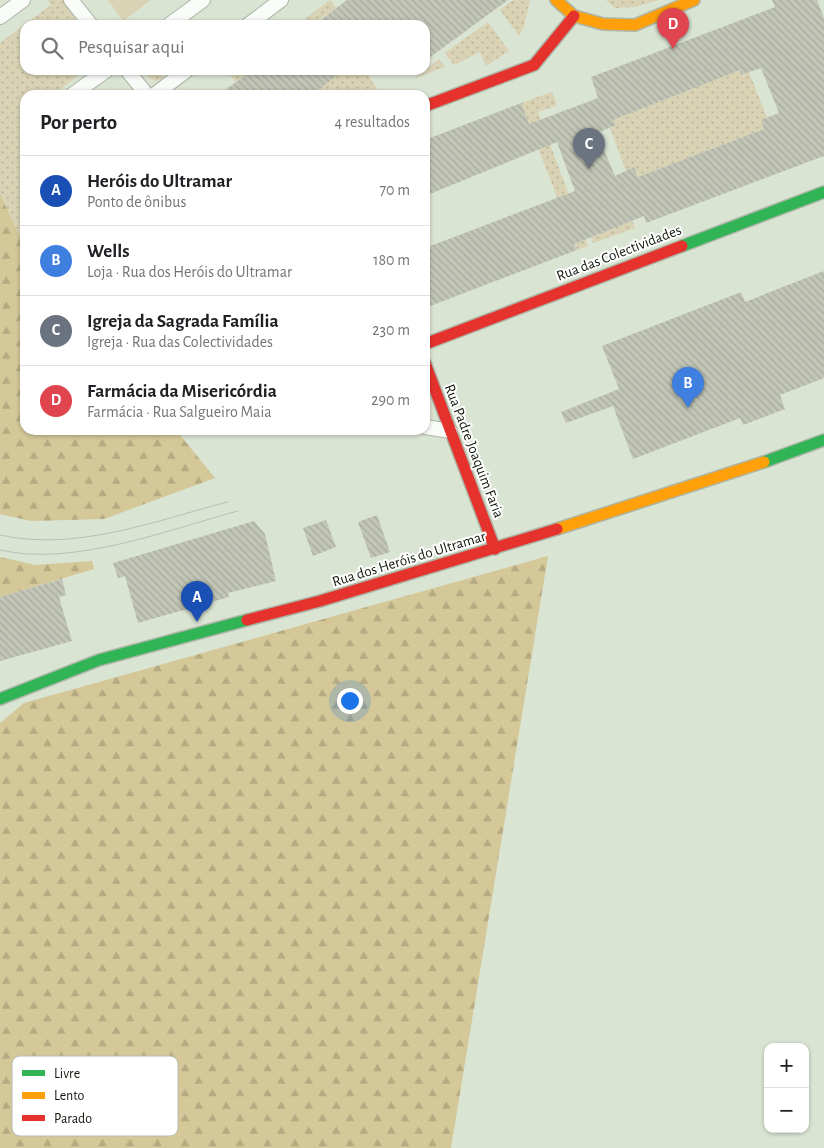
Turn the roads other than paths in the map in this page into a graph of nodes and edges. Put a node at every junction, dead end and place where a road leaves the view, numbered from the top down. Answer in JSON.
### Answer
{"nodes":[{"id":1,"x":23,"y":0,"type":"edge"},
{"id":2,"x":71,"y":0,"type":"edge"},
{"id":3,"x":203,"y":0,"type":"edge"},
{"id":4,"x":281,"y":0,"type":"edge"},
{"id":5,"x":556,"y":0,"type":"edge"},
{"id":6,"x":694,"y":0,"type":"edge"},
{"id":7,"x":574,"y":16,"type":"junction"},
{"id":8,"x":0,"y":17,"type":"edge"},
{"id":9,"x":87,"y":20,"type":"edge"},
{"id":10,"x":176,"y":20,"type":"edge"},
{"id":11,"x":255,"y":20,"type":"edge"},
{"id":12,"x":99,"y":75,"type":"edge"},
{"id":13,"x":131,"y":75,"type":"edge"},
{"id":14,"x":180,"y":75,"type":"edge"},
{"id":15,"x":79,"y":90,"type":"edge"},
{"id":16,"x":143,"y":90,"type":"edge"},
{"id":17,"x":161,"y":90,"type":"edge"},
{"id":18,"x":430,"y":104,"type":"edge"},
{"id":19,"x":824,"y":192,"type":"edge"},
{"id":20,"x":430,"y":342,"type":"edge"},
{"id":21,"x":430,"y":377,"type":"edge"},
{"id":22,"x":430,"y":427,"type":"edge"},
{"id":23,"x":450,"y":431,"type":"junction"},
{"id":24,"x":824,"y":440,"type":"edge"},
{"id":25,"x":495,"y":549,"type":"junction"},
{"id":26,"x":0,"y":699,"type":"edge"}],
"edges":[{"from":1,"to":8,"type":"street"},
{"from":2,"to":9,"type":"street"},
{"from":3,"to":10,"type":"street"},
{"from":4,"to":11,"type":"street"},
{"from":5,"to":7,"type":"street"},
{"from":6,"to":7,"type":"street"},
{"from":7,"to":18,"type":"street"},
{"from":12,"to":15,"type":"street"},
{"from":13,"to":16,"type":"street"},
{"from":14,"to":17,"type":"street"},
{"from":19,"to":20,"type":"street","name":"Rua das Colectividades"},
{"from":21,"to":23,"type":"street","name":"Rua Padre Joaquim Faria"},
{"from":22,"to":23,"type":"street"},
{"from":23,"to":25,"type":"street","name":"Rua Padre Joaquim Faria"},
{"from":24,"to":25,"type":"street","name":"Rua dos Heróis do Ultramar"},
{"from":25,"to":26,"type":"street","name":"Rua dos Heróis do Ultramar"}]}
